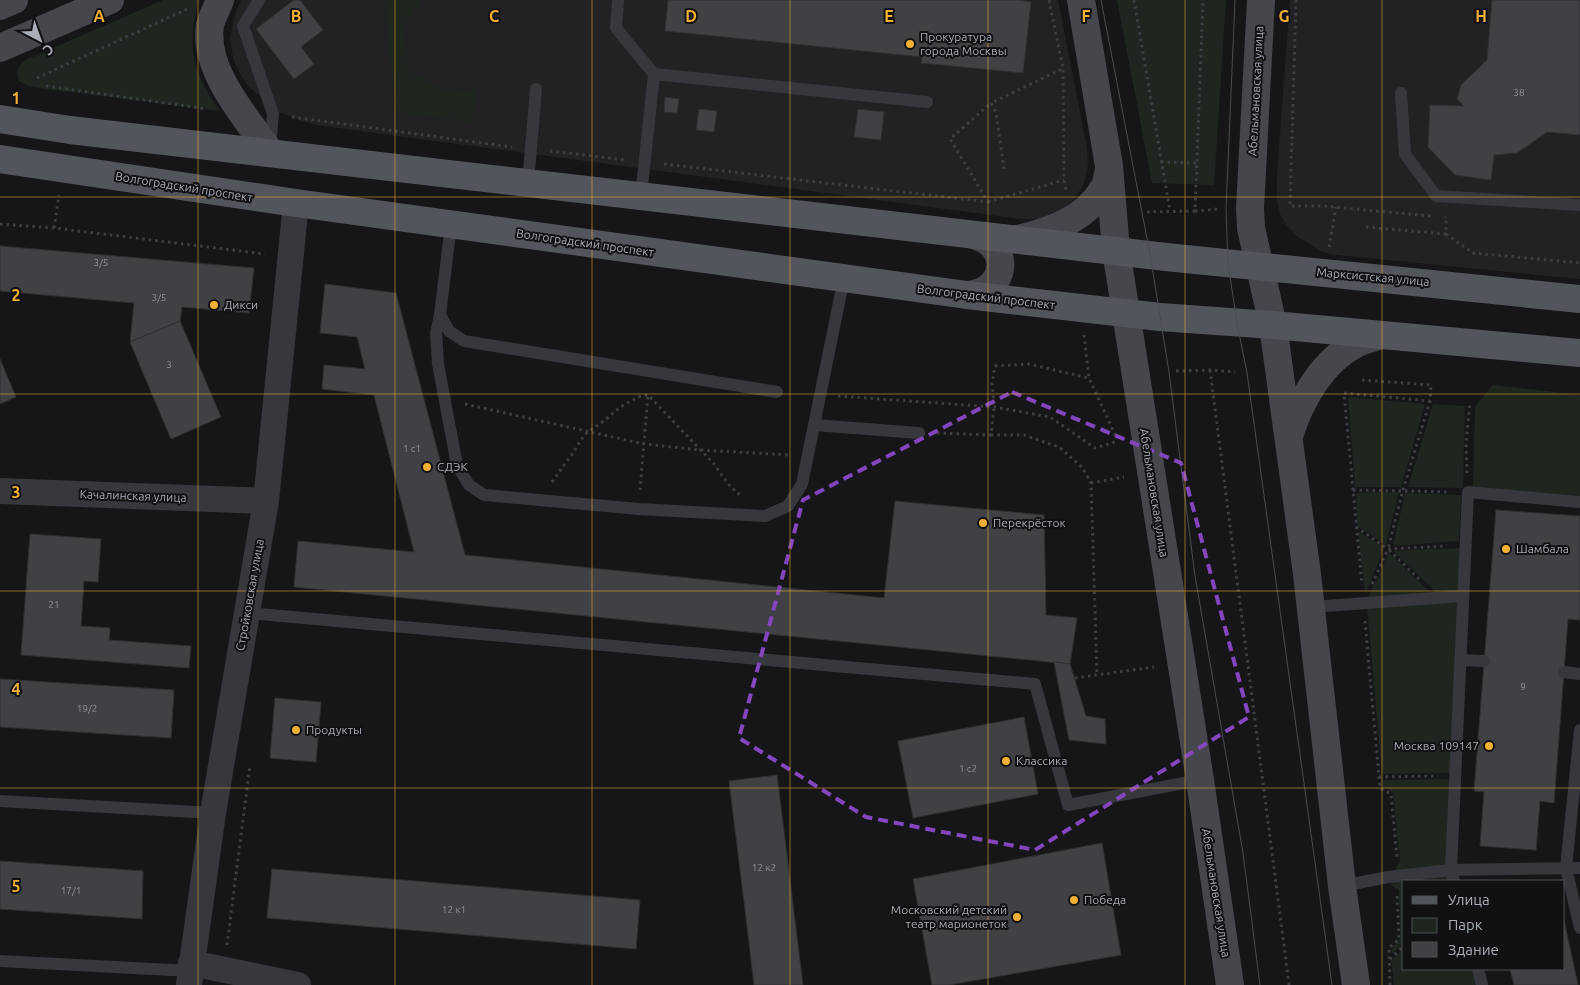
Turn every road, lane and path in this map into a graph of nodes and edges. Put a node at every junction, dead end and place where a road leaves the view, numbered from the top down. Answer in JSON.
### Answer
{"nodes":[{"id":1,"x":14,"y":0,"type":"edge"},
{"id":2,"x":110,"y":0,"type":"edge"},
{"id":3,"x":220,"y":0,"type":"edge"},
{"id":4,"x":259,"y":0,"type":"edge"},
{"id":5,"x":618,"y":0,"type":"edge"},
{"id":6,"x":1049,"y":0,"type":"edge"},
{"id":7,"x":1081,"y":0,"type":"edge"},
{"id":8,"x":1134,"y":0,"type":"edge"},
{"id":9,"x":1203,"y":0,"type":"edge"},
{"id":10,"x":1261,"y":0,"type":"edge"},
{"id":11,"x":1296,"y":0,"type":"edge"},
{"id":12,"x":0,"y":6,"type":"edge"},
{"id":13,"x":188,"y":8,"type":"dead end"},
{"id":14,"x":0,"y":48,"type":"edge"},
{"id":15,"x":1063,"y":68,"type":"junction"},
{"id":16,"x":654,"y":74,"type":"junction"},
{"id":17,"x":37,"y":78,"type":"dead end"},
{"id":18,"x":46,"y":86,"type":"dead end"},
{"id":19,"x":536,"y":89,"type":"dead end"},
{"id":20,"x":1401,"y":93,"type":"dead end"},
{"id":21,"x":927,"y":102,"type":"dead end"},
{"id":22,"x":992,"y":103,"type":"junction"},
{"id":23,"x":243,"y":114,"type":"junction"},
{"id":24,"x":273,"y":114,"type":"junction"},
{"id":25,"x":0,"y":119,"type":"edge"},
{"id":26,"x":531,"y":149,"type":"junction"},
{"id":27,"x":270,"y":152,"type":"junction"},
{"id":28,"x":0,"y":159,"type":"edge"},
{"id":29,"x":644,"y":162,"type":"junction"},
{"id":30,"x":1161,"y":162,"type":"junction"},
{"id":31,"x":1198,"y":163,"type":"junction"},
{"id":32,"x":1109,"y":166,"type":"junction"},
{"id":33,"x":1004,"y":169,"type":"dead end"},
{"id":34,"x":528,"y":183,"type":"junction"},
{"id":35,"x":60,"y":194,"type":"dead end"},
{"id":36,"x":641,"y":196,"type":"junction"},
{"id":37,"x":988,"y":202,"type":"junction"},
{"id":38,"x":296,"y":203,"type":"junction"},
{"id":39,"x":1580,"y":205,"type":"edge"},
{"id":40,"x":1336,"y":207,"type":"junction"},
{"id":41,"x":1195,"y":210,"type":"junction"},
{"id":42,"x":1218,"y":210,"type":"dead end"},
{"id":43,"x":1170,"y":211,"type":"junction"},
{"id":44,"x":1147,"y":212,"type":"dead end"},
{"id":45,"x":0,"y":224,"type":"edge"},
{"id":46,"x":451,"y":225,"type":"junction"},
{"id":47,"x":1366,"y":227,"type":"dead end"},
{"id":48,"x":54,"y":228,"type":"junction"},
{"id":49,"x":1446,"y":234,"type":"junction"},
{"id":50,"x":974,"y":235,"type":"junction"},
{"id":51,"x":1018,"y":240,"type":"junction"},
{"id":52,"x":1116,"y":250,"type":"junction"},
{"id":53,"x":1328,"y":253,"type":"dead end"},
{"id":54,"x":269,"y":254,"type":"dead end"},
{"id":55,"x":1580,"y":263,"type":"edge"},
{"id":56,"x":1260,"y":266,"type":"junction"},
{"id":57,"x":844,"y":278,"type":"junction"},
{"id":58,"x":967,"y":295,"type":"junction"},
{"id":59,"x":1580,"y":299,"type":"edge"},
{"id":60,"x":1126,"y":314,"type":"junction"},
{"id":61,"x":440,"y":315,"type":"junction"},
{"id":62,"x":1273,"y":325,"type":"junction"},
{"id":63,"x":1084,"y":334,"type":"dead end"},
{"id":64,"x":1381,"y":335,"type":"junction"},
{"id":65,"x":1580,"y":352,"type":"edge"},
{"id":66,"x":1210,"y":370,"type":"junction"},
{"id":67,"x":649,"y":371,"type":"junction"},
{"id":68,"x":1176,"y":371,"type":"dead end"},
{"id":69,"x":1235,"y":372,"type":"dead end"},
{"id":70,"x":1362,"y":380,"type":"dead end"},
{"id":71,"x":777,"y":392,"type":"dead end"},
{"id":72,"x":1344,"y":393,"type":"dead end"},
{"id":73,"x":648,"y":395,"type":"junction"},
{"id":74,"x":820,"y":395,"type":"junction"},
{"id":75,"x":445,"y":400,"type":"junction"},
{"id":76,"x":1430,"y":401,"type":"junction"},
{"id":77,"x":1470,"y":402,"type":"dead end"},
{"id":78,"x":994,"y":407,"type":"junction"},
{"id":79,"x":814,"y":425,"type":"junction"},
{"id":80,"x":588,"y":431,"type":"junction"},
{"id":81,"x":919,"y":433,"type":"joint"},
{"id":82,"x":991,"y":435,"type":"junction"},
{"id":83,"x":1288,"y":437,"type":"junction"},
{"id":84,"x":1118,"y":441,"type":"dead end"},
{"id":85,"x":644,"y":444,"type":"junction"},
{"id":86,"x":700,"y":450,"type":"junction"},
{"id":87,"x":808,"y":456,"type":"junction"},
{"id":88,"x":1124,"y":477,"type":"dead end"},
{"id":89,"x":1091,"y":483,"type":"junction"},
{"id":90,"x":1353,"y":490,"type":"dead end"},
{"id":91,"x":1402,"y":490,"type":"junction"},
{"id":92,"x":0,"y":491,"type":"edge"},
{"id":93,"x":1428,"y":491,"type":"dead end"},
{"id":94,"x":1468,"y":492,"type":"junction"},
{"id":95,"x":525,"y":499,"type":"junction"},
{"id":96,"x":266,"y":502,"type":"junction"},
{"id":97,"x":1580,"y":502,"type":"edge"},
{"id":98,"x":639,"y":509,"type":"junction"},
{"id":99,"x":765,"y":516,"type":"junction"},
{"id":100,"x":1356,"y":527,"type":"dead end"},
{"id":101,"x":1466,"y":545,"type":"junction"},
{"id":102,"x":1388,"y":549,"type":"junction"},
{"id":103,"x":1463,"y":596,"type":"junction"},
{"id":104,"x":1438,"y":598,"type":"junction"},
{"id":105,"x":1363,"y":603,"type":"junction"},
{"id":106,"x":1311,"y":607,"type":"junction"},
{"id":107,"x":248,"y":613,"type":"junction"},
{"id":108,"x":1461,"y":660,"type":"junction"},
{"id":109,"x":1484,"y":661,"type":"dead end"},
{"id":110,"x":1154,"y":666,"type":"dead end"},
{"id":111,"x":1564,"y":672,"type":"dead end"},
{"id":112,"x":1580,"y":674,"type":"edge"},
{"id":113,"x":1097,"y":675,"type":"junction"},
{"id":114,"x":1075,"y":678,"type":"dead end"},
{"id":115,"x":1580,"y":730,"type":"edge"},
{"id":116,"x":1456,"y":776,"type":"junction"},
{"id":117,"x":1379,"y":777,"type":"dead end"},
{"id":118,"x":1200,"y":780,"type":"junction"},
{"id":119,"x":1380,"y":788,"type":"dead end"},
{"id":120,"x":0,"y":801,"type":"edge"},
{"id":121,"x":213,"y":813,"type":"junction"},
{"id":122,"x":1566,"y":868,"type":"junction"},
{"id":123,"x":1580,"y":868,"type":"edge"},
{"id":124,"x":1453,"y":876,"type":"edge"},
{"id":125,"x":1388,"y":877,"type":"junction"},
{"id":126,"x":1342,"y":886,"type":"junction"},
{"id":127,"x":1396,"y":891,"type":"dead end"},
{"id":128,"x":1580,"y":928,"type":"edge"},
{"id":129,"x":1402,"y":948,"type":"edge"},
{"id":130,"x":1390,"y":959,"type":"junction"},
{"id":131,"x":0,"y":961,"type":"edge"},
{"id":132,"x":1478,"y":970,"type":"edge"},
{"id":133,"x":190,"y":973,"type":"edge"},
{"id":134,"x":298,"y":985,"type":"edge"},
{"id":135,"x":1230,"y":985,"type":"edge"},
{"id":136,"x":1289,"y":985,"type":"edge"},
{"id":137,"x":1356,"y":985,"type":"edge"},
{"id":138,"x":1390,"y":985,"type":"edge"},
{"id":139,"x":1482,"y":985,"type":"edge"}],
"edges":[{"from":1,"to":12,"type":"main road"},
{"from":2,"to":14,"type":"main road"},
{"from":3,"to":23,"type":"main road"},
{"from":4,"to":24,"type":"lane"},
{"from":5,"to":16,"type":"lane"},
{"from":6,"to":15,"type":"path"},
{"from":7,"to":32,"type":"main road","name":"Абельмановская улица"},
{"from":8,"to":30,"type":"path"},
{"from":9,"to":31,"type":"path"},
{"from":10,"to":56,"type":"main road","name":"Абельмановская улица"},
{"from":11,"to":40,"type":"path"},
{"from":13,"to":17,"type":"path"},
{"from":15,"to":22,"type":"path"},
{"from":15,"to":37,"type":"path"},
{"from":16,"to":21,"type":"lane"},
{"from":16,"to":29,"type":"lane"},
{"from":18,"to":23,"type":"path"},
{"from":19,"to":26,"type":"lane"},
{"from":20,"to":39,"type":"lane"},
{"from":22,"to":33,"type":"path"},
{"from":22,"to":37,"type":"path"},
{"from":23,"to":27,"type":"main road"},
{"from":24,"to":26,"type":"path"},
{"from":24,"to":27,"type":"lane"},
{"from":25,"to":27,"type":"main road"},
{"from":26,"to":29,"type":"path"},
{"from":26,"to":34,"type":"lane"},
{"from":27,"to":34,"type":"main road"},
{"from":28,"to":38,"type":"main road","name":"Волгоградский проспект"},
{"from":29,"to":36,"type":"lane"},
{"from":29,"to":37,"type":"path"},
{"from":30,"to":31,"type":"path"},
{"from":30,"to":43,"type":"path"},
{"from":31,"to":41,"type":"path"},
{"from":32,"to":51,"type":"main road"},
{"from":32,"to":52,"type":"main road","name":"Абельмановская улица"},
{"from":34,"to":36,"type":"main road"},
{"from":35,"to":48,"type":"path"},
{"from":36,"to":50,"type":"main road"},
{"from":38,"to":46,"type":"main road","name":"Волгоградский проспект"},
{"from":38,"to":96,"type":"street","name":"Стройковская улица"},
{"from":40,"to":49,"type":"path"},
{"from":40,"to":53,"type":"path"},
{"from":41,"to":42,"type":"path"},
{"from":41,"to":43,"type":"path"},
{"from":43,"to":44,"type":"path"},
{"from":45,"to":48,"type":"path"},
{"from":46,"to":57,"type":"main road","name":"Волгоградский проспект"},
{"from":46,"to":61,"type":"lane"},
{"from":47,"to":49,"type":"path"},
{"from":48,"to":54,"type":"path"},
{"from":49,"to":55,"type":"path"},
{"from":50,"to":51,"type":"main road"},
{"from":50,"to":58,"type":"main road"},
{"from":51,"to":52,"type":"main road"},
{"from":52,"to":56,"type":"main road","name":"Марксистская улица"},
{"from":52,"to":60,"type":"main road","name":"Абельмановская улица"},
{"from":56,"to":59,"type":"main road","name":"Марксистская улица"},
{"from":56,"to":62,"type":"main road","name":"Абельмановская улица"},
{"from":57,"to":58,"type":"main road","name":"Волгоградский проспект"},
{"from":57,"to":74,"type":"lane"},
{"from":58,"to":60,"type":"main road","name":"Волгоградский проспект"},
{"from":60,"to":62,"type":"main road","name":"Волгоградский проспект"},
{"from":60,"to":118,"type":"main road","name":"Абельмановская улица"},
{"from":61,"to":67,"type":"lane"},
{"from":61,"to":75,"type":"lane"},
{"from":62,"to":64,"type":"main road"},
{"from":62,"to":83,"type":"main road","name":"Абельмановская улица"},
{"from":63,"to":78,"type":"path"},
{"from":64,"to":65,"type":"main road"},
{"from":64,"to":83,"type":"main road"},
{"from":66,"to":68,"type":"path"},
{"from":66,"to":69,"type":"path"},
{"from":66,"to":136,"type":"path"},
{"from":67,"to":71,"type":"lane"},
{"from":67,"to":73,"type":"path"},
{"from":70,"to":76,"type":"path"},
{"from":72,"to":76,"type":"path"},
{"from":73,"to":80,"type":"path"},
{"from":73,"to":85,"type":"path"},
{"from":73,"to":86,"type":"path"},
{"from":74,"to":78,"type":"path"},
{"from":74,"to":79,"type":"lane"},
{"from":75,"to":80,"type":"path"},
{"from":75,"to":95,"type":"lane"},
{"from":76,"to":91,"type":"path"},
{"from":77,"to":94,"type":"path"},
{"from":78,"to":82,"type":"path"},
{"from":78,"to":84,"type":"path"},
{"from":79,"to":81,"type":"lane"},
{"from":79,"to":87,"type":"lane"},
{"from":80,"to":85,"type":"path"},
{"from":80,"to":95,"type":"path"},
{"from":81,"to":82,"type":"path"},
{"from":82,"to":89,"type":"path"},
{"from":83,"to":106,"type":"main road","name":"Абельмановская улица"},
{"from":85,"to":86,"type":"path"},
{"from":85,"to":98,"type":"path"},
{"from":86,"to":87,"type":"path"},
{"from":86,"to":99,"type":"path"},
{"from":87,"to":99,"type":"lane"},
{"from":88,"to":89,"type":"path"},
{"from":89,"to":113,"type":"path"},
{"from":90,"to":91,"type":"path"},
{"from":91,"to":93,"type":"path"},
{"from":91,"to":102,"type":"path"},
{"from":92,"to":96,"type":"street","name":"Качалинская улица"},
{"from":94,"to":97,"type":"lane"},
{"from":94,"to":101,"type":"lane"},
{"from":95,"to":98,"type":"lane"},
{"from":96,"to":107,"type":"street","name":"Стройковская улица"},
{"from":98,"to":99,"type":"lane"},
{"from":100,"to":102,"type":"path"},
{"from":101,"to":102,"type":"path"},
{"from":101,"to":103,"type":"lane"},
{"from":102,"to":104,"type":"path"},
{"from":102,"to":105,"type":"path"},
{"from":103,"to":104,"type":"lane"},
{"from":103,"to":108,"type":"lane"},
{"from":104,"to":105,"type":"lane"},
{"from":105,"to":106,"type":"lane"},
{"from":106,"to":126,"type":"main road","name":"Абельмановская улица"},
{"from":107,"to":118,"type":"lane"},
{"from":107,"to":121,"type":"street","name":"Стройковская улица"},
{"from":108,"to":109,"type":"lane"},
{"from":108,"to":116,"type":"lane"},
{"from":110,"to":113,"type":"path"},
{"from":111,"to":112,"type":"lane"},
{"from":113,"to":114,"type":"path"},
{"from":115,"to":122,"type":"lane"},
{"from":116,"to":117,"type":"path"},
{"from":116,"to":124,"type":"lane"},
{"from":118,"to":135,"type":"main road","name":"Абельмановская улица"},
{"from":119,"to":125,"type":"path"},
{"from":120,"to":121,"type":"lane"},
{"from":121,"to":133,"type":"street","name":"Стройковская улица"},
{"from":122,"to":123,"type":"lane"},
{"from":122,"to":124,"type":"lane"},
{"from":122,"to":128,"type":"lane"},
{"from":124,"to":125,"type":"lane"},
{"from":125,"to":126,"type":"lane"},
{"from":126,"to":137,"type":"main road","name":"Абельмановская улица"},
{"from":127,"to":130,"type":"path"},
{"from":129,"to":130,"type":"path"},
{"from":130,"to":138,"type":"path"},
{"from":131,"to":133,"type":"lane"},
{"from":132,"to":139,"type":"lane"},
{"from":133,"to":134,"type":"street"}]}
